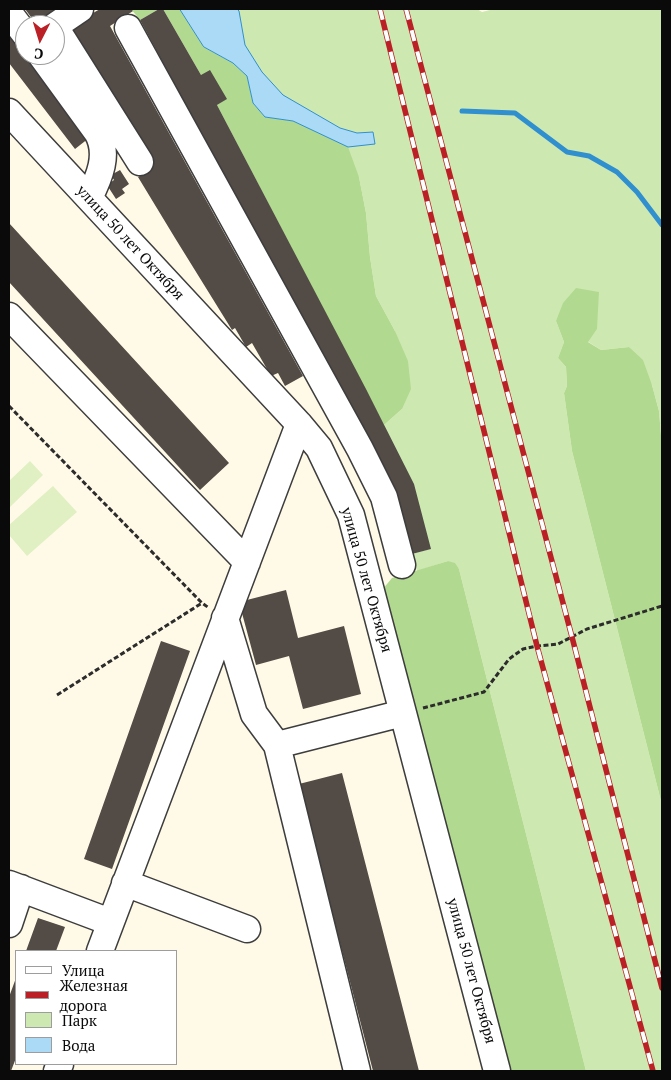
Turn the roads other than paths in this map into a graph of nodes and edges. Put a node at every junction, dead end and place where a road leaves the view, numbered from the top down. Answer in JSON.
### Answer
{"nodes":[{"id":1,"x":80,"y":9,"type":"edge"},
{"id":2,"x":65,"y":20,"type":"edge"},
{"id":3,"x":128,"y":28,"type":"dead end"},
{"id":4,"x":65,"y":47,"type":"edge"},
{"id":5,"x":48,"y":65,"type":"edge"},
{"id":6,"x":9,"y":112,"type":"edge"},
{"id":7,"x":111,"y":137,"type":"junction"},
{"id":8,"x":140,"y":162,"type":"dead end"},
{"id":9,"x":89,"y":198,"type":"junction"},
{"id":10,"x":9,"y":316,"type":"edge"},
{"id":11,"x":337,"y":408,"type":"junction"},
{"id":12,"x":299,"y":424,"type":"junction"},
{"id":13,"x":324,"y":446,"type":"junction"},
{"id":14,"x":360,"y":449,"type":"junction"},
{"id":15,"x":246,"y":562,"type":"junction"},
{"id":16,"x":402,"y":565,"type":"dead end"},
{"id":17,"x":225,"y":618,"type":"junction"},
{"id":18,"x":403,"y":713,"type":"junction"},
{"id":19,"x":277,"y":745,"type":"junction"},
{"id":20,"x":125,"y":883,"type":"junction"},
{"id":21,"x":15,"y":886,"type":"edge"},
{"id":22,"x":110,"y":922,"type":"junction"},
{"id":23,"x":9,"y":924,"type":"edge"},
{"id":24,"x":247,"y":929,"type":"dead end"},
{"id":25,"x":100,"y":950,"type":"edge"},
{"id":26,"x":357,"y":1071,"type":"edge"},
{"id":27,"x":497,"y":1071,"type":"edge"}],
"edges":[{"from":1,"to":2,"type":"street"},
{"from":3,"to":11,"type":"street"},
{"from":4,"to":7,"type":"street"},
{"from":5,"to":7,"type":"street"},
{"from":6,"to":9,"type":"street","name":"улица 50 лет Октября"},
{"from":7,"to":8,"type":"street"},
{"from":7,"to":9,"type":"street"},
{"from":9,"to":12,"type":"street","name":"улица 50 лет Октября"},
{"from":10,"to":15,"type":"street"},
{"from":11,"to":13,"type":"street"},
{"from":11,"to":14,"type":"street"},
{"from":12,"to":13,"type":"street","name":"улица 50 лет Октября"},
{"from":12,"to":15,"type":"street"},
{"from":13,"to":14,"type":"street"},
{"from":13,"to":18,"type":"street","name":"улица 50 лет Октября"},
{"from":14,"to":16,"type":"street"},
{"from":15,"to":17,"type":"street"},
{"from":17,"to":19,"type":"street"},
{"from":17,"to":20,"type":"street"},
{"from":18,"to":19,"type":"street"},
{"from":18,"to":27,"type":"street","name":"улица 50 лет Октября"},
{"from":19,"to":26,"type":"street"},
{"from":20,"to":22,"type":"street"},
{"from":20,"to":24,"type":"street"},
{"from":21,"to":22,"type":"street"},
{"from":21,"to":23,"type":"street"},
{"from":22,"to":25,"type":"street"}]}
